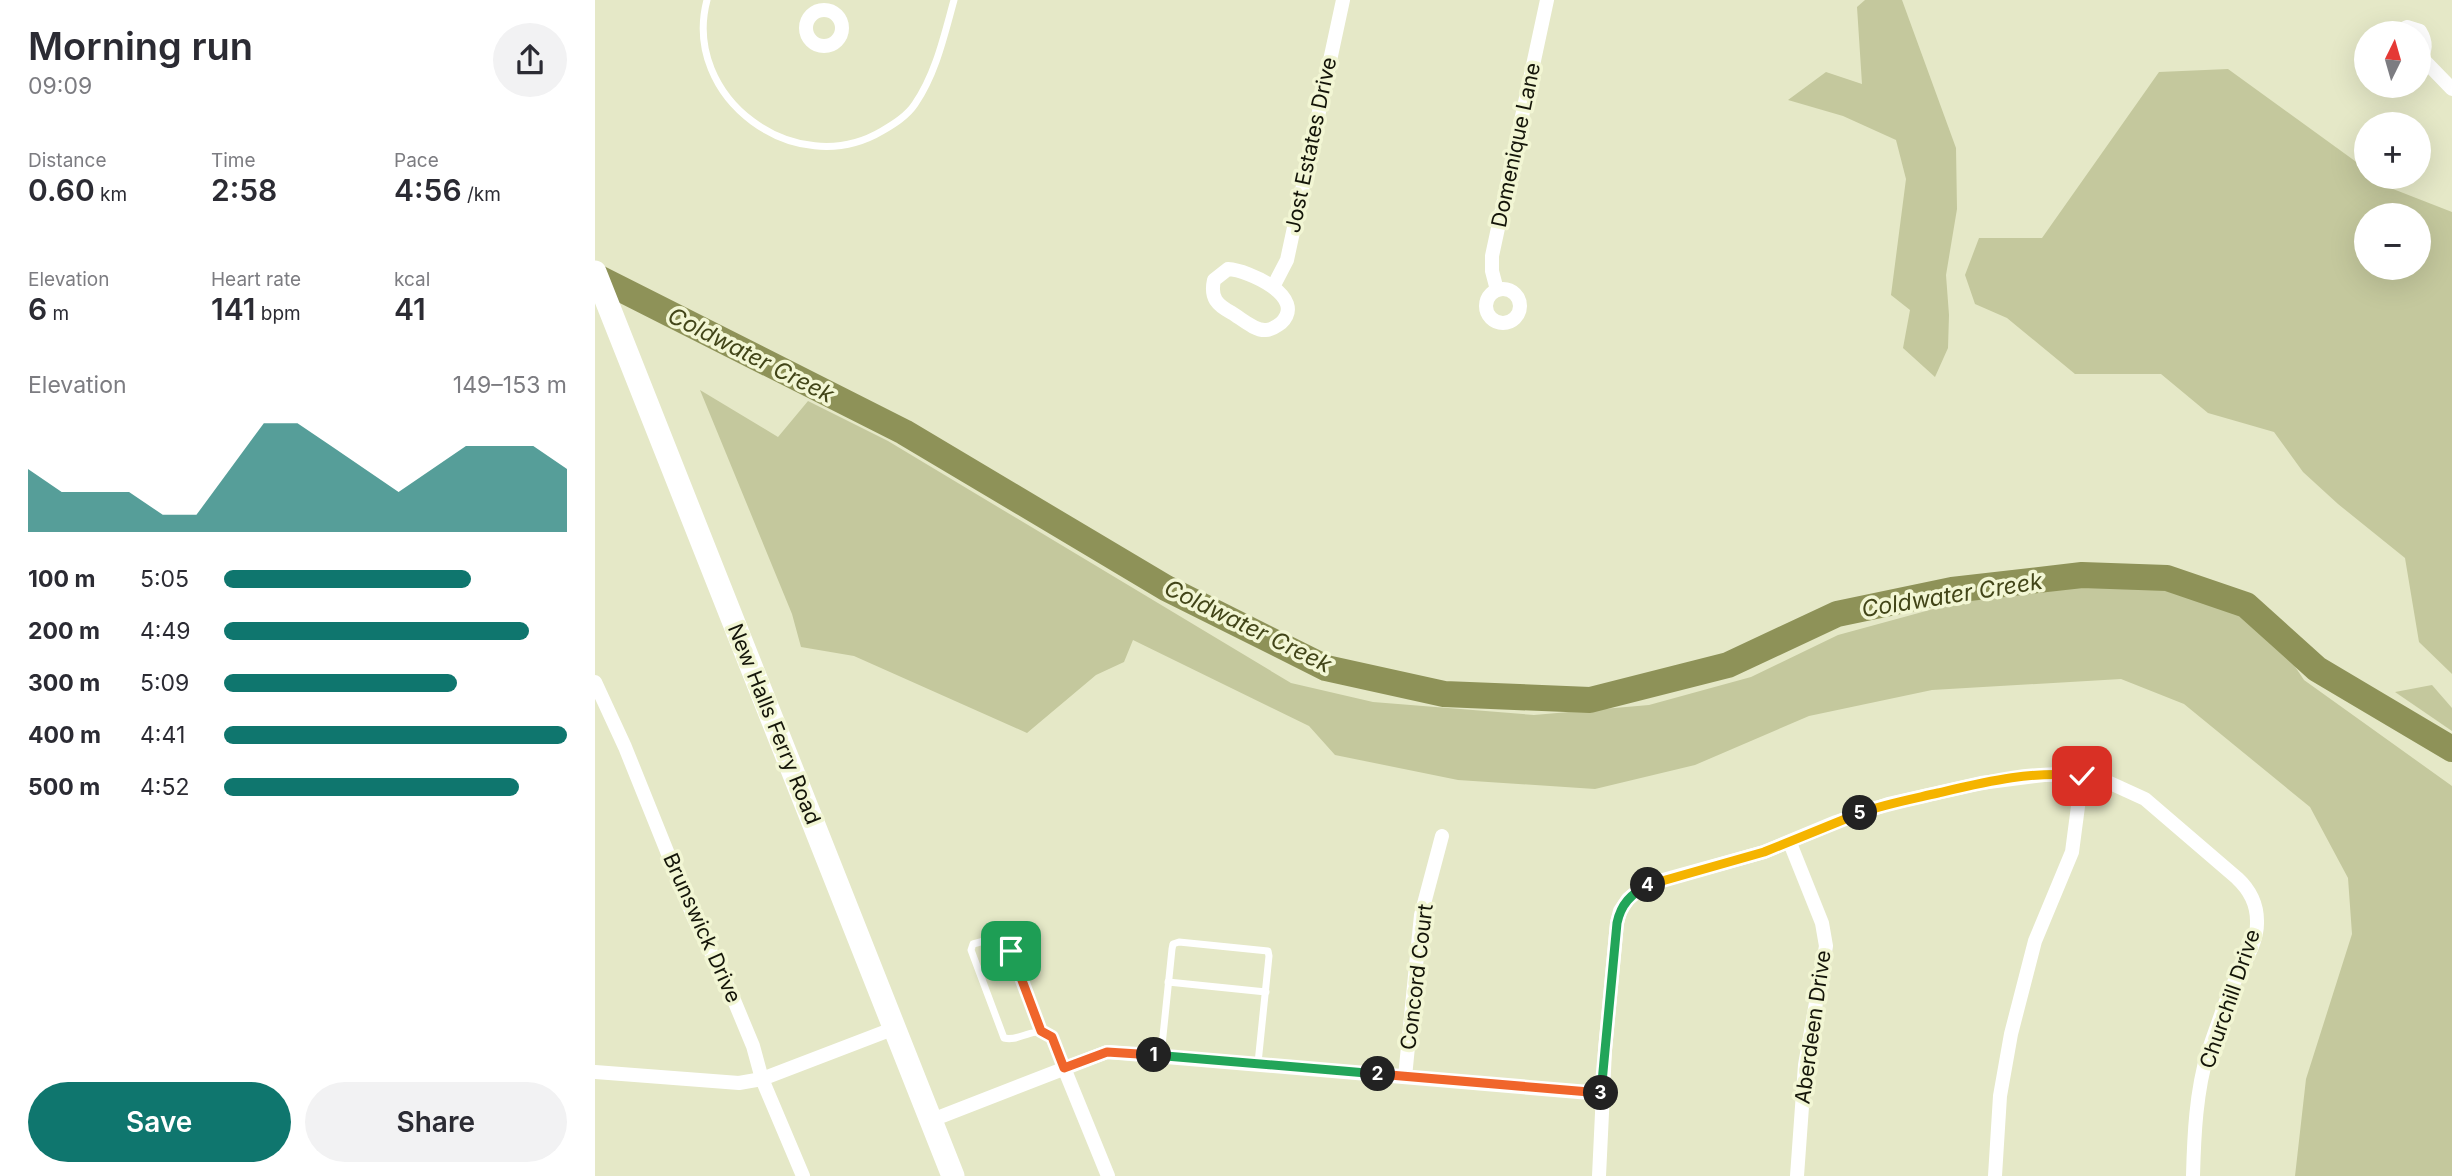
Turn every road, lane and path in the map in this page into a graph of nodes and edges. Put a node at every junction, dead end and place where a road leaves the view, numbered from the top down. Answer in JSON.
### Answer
{"nodes":[{"id":1,"x":707,"y":0,"type":"edge"},
{"id":2,"x":843,"y":0,"type":"edge"},
{"id":3,"x":954,"y":0,"type":"edge"},
{"id":4,"x":1342,"y":0,"type":"edge"},
{"id":5,"x":1547,"y":0,"type":"edge"},
{"id":6,"x":836,"y":15,"type":"dead end"},
{"id":7,"x":2431,"y":69,"type":"edge"},
{"id":8,"x":2452,"y":89,"type":"edge"},
{"id":9,"x":595,"y":272,"type":"edge"},
{"id":10,"x":1273,"y":287,"type":"junction"},
{"id":11,"x":1497,"y":290,"type":"dead end"},
{"id":12,"x":595,"y":682,"type":"edge"},
{"id":13,"x":2082,"y":776,"type":"junction"},
{"id":14,"x":1442,"y":836,"type":"dead end"},
{"id":15,"x":1790,"y":843,"type":"junction"},
{"id":16,"x":1168,"y":982,"type":"junction"},
{"id":17,"x":1266,"y":992,"type":"junction"},
{"id":18,"x":895,"y":1028,"type":"junction"},
{"id":19,"x":1041,"y":1031,"type":"junction"},
{"id":20,"x":1161,"y":1055,"type":"junction"},
{"id":21,"x":1258,"y":1063,"type":"junction"},
{"id":22,"x":1064,"y":1068,"type":"junction"},
{"id":23,"x":595,"y":1072,"type":"edge"},
{"id":24,"x":1405,"y":1077,"type":"junction"},
{"id":25,"x":762,"y":1079,"type":"junction"},
{"id":26,"x":1602,"y":1094,"type":"junction"},
{"id":27,"x":932,"y":1120,"type":"junction"},
{"id":28,"x":803,"y":1176,"type":"edge"},
{"id":29,"x":953,"y":1176,"type":"edge"},
{"id":30,"x":1108,"y":1176,"type":"edge"},
{"id":31,"x":1599,"y":1176,"type":"edge"},
{"id":32,"x":1797,"y":1176,"type":"edge"},
{"id":33,"x":1995,"y":1176,"type":"edge"},
{"id":34,"x":2193,"y":1176,"type":"edge"}],
"edges":[{"from":1,"to":3,"type":"lane"},
{"from":2,"to":6,"type":"street"},
{"from":4,"to":10,"type":"street","name":"Jost Estates Drive"},
{"from":5,"to":11,"type":"street","name":"Domenique Lane"},
{"from":7,"to":8,"type":"street"},
{"from":9,"to":18,"type":"main road","name":"New Halls Ferry Road"},
{"from":10,"to":10,"type":"street"},
{"from":12,"to":25,"type":"street","name":"Brunswick Drive"},
{"from":13,"to":15,"type":"street"},
{"from":13,"to":33,"type":"street"},
{"from":13,"to":34,"type":"street","name":"Churchill Drive"},
{"from":14,"to":24,"type":"street","name":"Concord Court"},
{"from":15,"to":26,"type":"street"},
{"from":15,"to":32,"type":"street","name":"Aberdeen Drive"},
{"from":16,"to":17,"type":"lane"},
{"from":16,"to":17,"type":"lane"},
{"from":16,"to":20,"type":"lane"},
{"from":17,"to":21,"type":"lane"},
{"from":18,"to":25,"type":"street"},
{"from":18,"to":27,"type":"main road","name":"New Halls Ferry Road"},
{"from":19,"to":19,"type":"lane"},
{"from":19,"to":22,"type":"lane"},
{"from":20,"to":21,"type":"street"},
{"from":20,"to":22,"type":"street"},
{"from":21,"to":24,"type":"street"},
{"from":22,"to":27,"type":"street"},
{"from":22,"to":30,"type":"street"},
{"from":23,"to":25,"type":"street"},
{"from":24,"to":26,"type":"street"},
{"from":25,"to":28,"type":"street","name":"Brunswick Drive"},
{"from":26,"to":31,"type":"street"},
{"from":27,"to":29,"type":"main road","name":"New Halls Ferry Road"}]}
